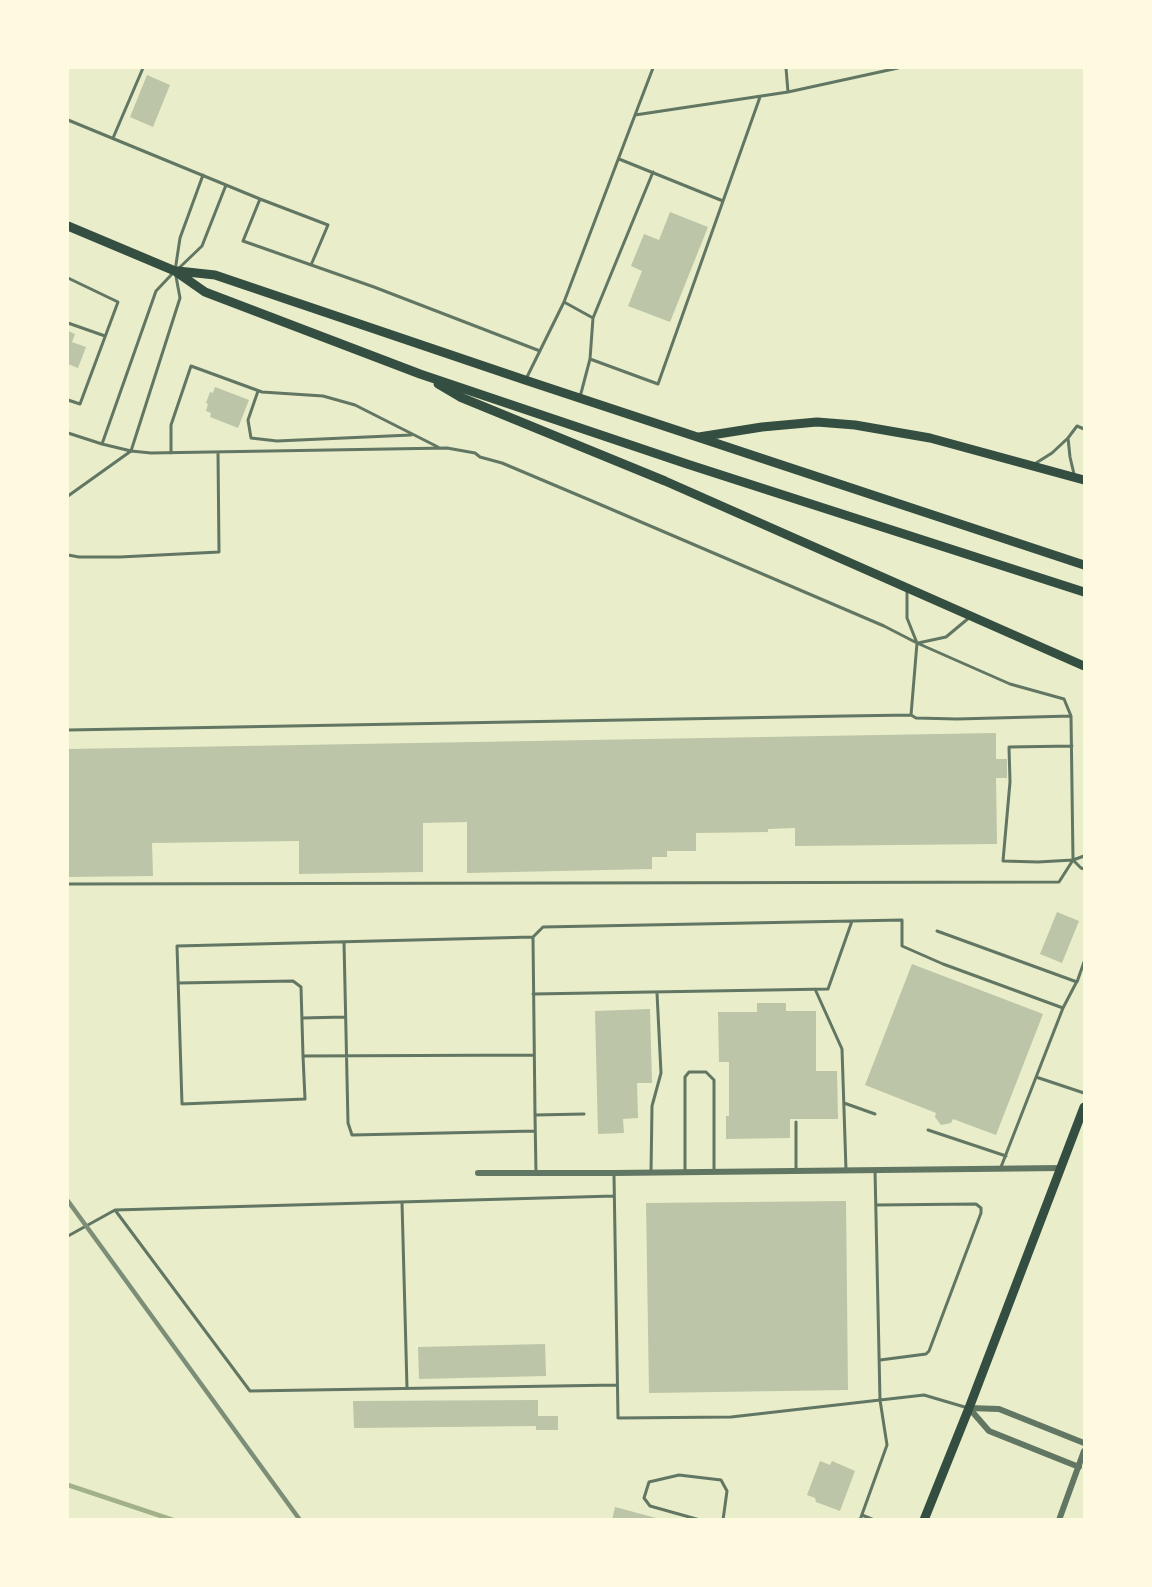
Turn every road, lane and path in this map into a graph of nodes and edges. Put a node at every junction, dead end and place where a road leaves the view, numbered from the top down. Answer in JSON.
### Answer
{"nodes":[{"id":1,"x":143,"y":68,"type":"edge"},
{"id":2,"x":653,"y":68,"type":"edge"},
{"id":3,"x":786,"y":68,"type":"edge"},
{"id":4,"x":898,"y":68,"type":"edge"},
{"id":5,"x":788,"y":92,"type":"junction"},
{"id":6,"x":760,"y":97,"type":"junction"},
{"id":7,"x":635,"y":115,"type":"junction"},
{"id":8,"x":68,"y":120,"type":"edge"},
{"id":9,"x":113,"y":138,"type":"junction"},
{"id":10,"x":619,"y":158,"type":"junction"},
{"id":11,"x":653,"y":172,"type":"junction"},
{"id":12,"x":203,"y":175,"type":"junction"},
{"id":13,"x":226,"y":184,"type":"junction"},
{"id":14,"x":260,"y":199,"type":"junction"},
{"id":15,"x":723,"y":201,"type":"junction"},
{"id":16,"x":68,"y":226,"type":"edge"},
{"id":17,"x":311,"y":265,"type":"junction"},
{"id":18,"x":175,"y":271,"type":"junction"},
{"id":19,"x":68,"y":278,"type":"edge"},
{"id":20,"x":564,"y":302,"type":"junction"},
{"id":21,"x":594,"y":318,"type":"junction"},
{"id":22,"x":68,"y":323,"type":"edge"},
{"id":23,"x":105,"y":336,"type":"junction"},
{"id":24,"x":540,"y":351,"type":"junction"},
{"id":25,"x":590,"y":359,"type":"junction"},
{"id":26,"x":420,"y":374,"type":"junction"},
{"id":27,"x":525,"y":380,"type":"junction"},
{"id":28,"x":258,"y":391,"type":"junction"},
{"id":29,"x":579,"y":398,"type":"junction"},
{"id":30,"x":68,"y":400,"type":"edge"},
{"id":31,"x":1084,"y":429,"type":"edge"},
{"id":32,"x":68,"y":433,"type":"edge"},
{"id":33,"x":413,"y":435,"type":"junction"},
{"id":34,"x":696,"y":437,"type":"junction"},
{"id":35,"x":1068,"y":438,"type":"junction"},
{"id":36,"x":102,"y":444,"type":"junction"},
{"id":37,"x":440,"y":448,"type":"junction"},
{"id":38,"x":131,"y":451,"type":"junction"},
{"id":39,"x":218,"y":452,"type":"junction"},
{"id":40,"x":171,"y":453,"type":"junction"},
{"id":41,"x":1033,"y":465,"type":"junction"},
{"id":42,"x":1074,"y":476,"type":"junction"},
{"id":43,"x":1084,"y":480,"type":"edge"},
{"id":44,"x":68,"y":496,"type":"edge"},
{"id":45,"x":68,"y":555,"type":"edge"},
{"id":46,"x":1084,"y":564,"type":"edge"},
{"id":47,"x":907,"y":587,"type":"junction"},
{"id":48,"x":1084,"y":592,"type":"edge"},
{"id":49,"x":972,"y":616,"type":"junction"},
{"id":50,"x":917,"y":643,"type":"junction"},
{"id":51,"x":1084,"y":666,"type":"edge"},
{"id":52,"x":911,"y":715,"type":"junction"},
{"id":53,"x":1071,"y":716,"type":"junction"},
{"id":54,"x":68,"y":730,"type":"edge"},
{"id":55,"x":1072,"y":746,"type":"junction"},
{"id":56,"x":1084,"y":856,"type":"edge"},
{"id":57,"x":1073,"y":860,"type":"junction"},
{"id":58,"x":1084,"y":869,"type":"edge"},
{"id":59,"x":68,"y":884,"type":"edge"},
{"id":60,"x":852,"y":921,"type":"junction"},
{"id":61,"x":937,"y":931,"type":"dead end"},
{"id":62,"x":533,"y":937,"type":"junction"},
{"id":63,"x":344,"y":942,"type":"junction"},
{"id":64,"x":1084,"y":962,"type":"edge"},
{"id":65,"x":1077,"y":982,"type":"junction"},
{"id":66,"x":178,"y":983,"type":"junction"},
{"id":67,"x":815,"y":989,"type":"junction"},
{"id":68,"x":657,"y":992,"type":"junction"},
{"id":69,"x":533,"y":994,"type":"junction"},
{"id":70,"x":1063,"y":1008,"type":"junction"},
{"id":71,"x":346,"y":1017,"type":"junction"},
{"id":72,"x":302,"y":1018,"type":"junction"},
{"id":73,"x":534,"y":1055,"type":"junction"},
{"id":74,"x":303,"y":1056,"type":"junction"},
{"id":75,"x":346,"y":1056,"type":"junction"},
{"id":76,"x":1036,"y":1077,"type":"junction"},
{"id":77,"x":1084,"y":1093,"type":"edge"},
{"id":78,"x":844,"y":1103,"type":"junction"},
{"id":79,"x":1084,"y":1107,"type":"edge"},
{"id":80,"x":584,"y":1114,"type":"dead end"},
{"id":81,"x":875,"y":1114,"type":"dead end"},
{"id":82,"x":535,"y":1115,"type":"junction"},
{"id":83,"x":796,"y":1122,"type":"dead end"},
{"id":84,"x":928,"y":1130,"type":"dead end"},
{"id":85,"x":536,"y":1131,"type":"junction"},
{"id":86,"x":1006,"y":1156,"type":"junction"},
{"id":87,"x":1001,"y":1168,"type":"junction"},
{"id":88,"x":1061,"y":1168,"type":"junction"},
{"id":89,"x":846,"y":1170,"type":"junction"},
{"id":90,"x":875,"y":1170,"type":"junction"},
{"id":91,"x":796,"y":1171,"type":"junction"},
{"id":92,"x":685,"y":1172,"type":"junction"},
{"id":93,"x":714,"y":1172,"type":"junction"},
{"id":94,"x":478,"y":1173,"type":"dead end"},
{"id":95,"x":536,"y":1173,"type":"junction"},
{"id":96,"x":614,"y":1173,"type":"junction"},
{"id":97,"x":651,"y":1173,"type":"junction"},
{"id":98,"x":614,"y":1196,"type":"junction"},
{"id":99,"x":402,"y":1202,"type":"junction"},
{"id":100,"x":876,"y":1205,"type":"junction"},
{"id":101,"x":115,"y":1210,"type":"junction"},
{"id":102,"x":68,"y":1236,"type":"edge"},
{"id":103,"x":879,"y":1360,"type":"junction"},
{"id":104,"x":617,"y":1385,"type":"junction"},
{"id":105,"x":407,"y":1388,"type":"junction"},
{"id":106,"x":880,"y":1400,"type":"junction"},
{"id":107,"x":969,"y":1408,"type":"junction"},
{"id":108,"x":1084,"y":1443,"type":"edge"},
{"id":109,"x":1084,"y":1451,"type":"edge"},
{"id":110,"x":1078,"y":1467,"type":"junction"},
{"id":111,"x":861,"y":1517,"type":"edge"},
{"id":112,"x":700,"y":1520,"type":"edge"},
{"id":113,"x":723,"y":1520,"type":"edge"},
{"id":114,"x":874,"y":1520,"type":"edge"},
{"id":115,"x":924,"y":1520,"type":"edge"},
{"id":116,"x":1059,"y":1520,"type":"edge"}],
"edges":[{"from":1,"to":9,"type":"lane"},
{"from":2,"to":7,"type":"lane"},
{"from":3,"to":5,"type":"lane"},
{"from":4,"to":5,"type":"lane"},
{"from":5,"to":6,"type":"lane"},
{"from":6,"to":7,"type":"lane"},
{"from":6,"to":15,"type":"lane"},
{"from":7,"to":10,"type":"lane"},
{"from":8,"to":9,"type":"lane"},
{"from":9,"to":12,"type":"lane"},
{"from":10,"to":11,"type":"lane"},
{"from":10,"to":20,"type":"lane"},
{"from":11,"to":15,"type":"lane"},
{"from":11,"to":21,"type":"lane"},
{"from":12,"to":13,"type":"lane"},
{"from":12,"to":18,"type":"lane"},
{"from":13,"to":14,"type":"lane"},
{"from":13,"to":18,"type":"lane"},
{"from":14,"to":17,"type":"lane"},
{"from":14,"to":17,"type":"lane"},
{"from":15,"to":25,"type":"lane"},
{"from":16,"to":18,"type":"main road"},
{"from":17,"to":24,"type":"lane"},
{"from":18,"to":26,"type":"main road"},
{"from":18,"to":27,"type":"main road"},
{"from":18,"to":36,"type":"lane"},
{"from":18,"to":38,"type":"lane"},
{"from":19,"to":23,"type":"lane"},
{"from":20,"to":21,"type":"lane"},
{"from":20,"to":24,"type":"lane"},
{"from":21,"to":25,"type":"lane"},
{"from":22,"to":23,"type":"lane"},
{"from":23,"to":30,"type":"lane"},
{"from":24,"to":27,"type":"lane"},
{"from":25,"to":29,"type":"lane"},
{"from":26,"to":47,"type":"main road"},
{"from":26,"to":48,"type":"main road"},
{"from":27,"to":29,"type":"main road"},
{"from":28,"to":33,"type":"lane"},
{"from":28,"to":33,"type":"lane"},
{"from":28,"to":40,"type":"lane"},
{"from":29,"to":34,"type":"main road"},
{"from":31,"to":35,"type":"lane"},
{"from":32,"to":36,"type":"lane"},
{"from":33,"to":37,"type":"lane"},
{"from":34,"to":41,"type":"main road"},
{"from":34,"to":46,"type":"main road"},
{"from":35,"to":41,"type":"lane"},
{"from":35,"to":42,"type":"lane"},
{"from":36,"to":38,"type":"lane"},
{"from":37,"to":39,"type":"lane"},
{"from":37,"to":50,"type":"lane"},
{"from":38,"to":40,"type":"lane"},
{"from":38,"to":44,"type":"lane"},
{"from":39,"to":40,"type":"lane"},
{"from":39,"to":45,"type":"lane"},
{"from":41,"to":42,"type":"main road"},
{"from":42,"to":43,"type":"main road"},
{"from":47,"to":49,"type":"main road"},
{"from":47,"to":50,"type":"lane"},
{"from":49,"to":50,"type":"lane"},
{"from":49,"to":51,"type":"main road"},
{"from":50,"to":52,"type":"lane"},
{"from":50,"to":53,"type":"lane"},
{"from":52,"to":53,"type":"lane"},
{"from":52,"to":54,"type":"lane"},
{"from":53,"to":55,"type":"lane"},
{"from":55,"to":57,"type":"lane"},
{"from":55,"to":57,"type":"lane"},
{"from":56,"to":57,"type":"lane"},
{"from":57,"to":58,"type":"lane"},
{"from":57,"to":59,"type":"lane"},
{"from":60,"to":62,"type":"lane"},
{"from":60,"to":67,"type":"lane"},
{"from":60,"to":70,"type":"lane"},
{"from":61,"to":65,"type":"lane"},
{"from":62,"to":63,"type":"lane"},
{"from":62,"to":69,"type":"lane"},
{"from":63,"to":66,"type":"lane"},
{"from":63,"to":71,"type":"lane"},
{"from":64,"to":65,"type":"lane"},
{"from":65,"to":70,"type":"lane"},
{"from":66,"to":72,"type":"lane"},
{"from":66,"to":74,"type":"lane"},
{"from":67,"to":68,"type":"lane"},
{"from":67,"to":78,"type":"lane"},
{"from":68,"to":69,"type":"lane"},
{"from":68,"to":97,"type":"lane"},
{"from":69,"to":73,"type":"lane"},
{"from":70,"to":76,"type":"lane"},
{"from":71,"to":72,"type":"lane"},
{"from":71,"to":75,"type":"lane"},
{"from":72,"to":74,"type":"lane"},
{"from":73,"to":75,"type":"lane"},
{"from":73,"to":82,"type":"lane"},
{"from":74,"to":75,"type":"lane"},
{"from":75,"to":85,"type":"lane"},
{"from":76,"to":77,"type":"lane"},
{"from":76,"to":86,"type":"lane"},
{"from":78,"to":81,"type":"lane"},
{"from":78,"to":89,"type":"lane"},
{"from":79,"to":88,"type":"main road"},
{"from":80,"to":82,"type":"lane"},
{"from":82,"to":85,"type":"lane"},
{"from":83,"to":91,"type":"lane"},
{"from":84,"to":86,"type":"lane"},
{"from":85,"to":95,"type":"lane"},
{"from":86,"to":87,"type":"lane"},
{"from":87,"to":88,"type":"street"},
{"from":87,"to":90,"type":"street"},
{"from":88,"to":107,"type":"main road"},
{"from":89,"to":90,"type":"street"},
{"from":89,"to":91,"type":"street"},
{"from":90,"to":100,"type":"lane"},
{"from":91,"to":93,"type":"street"},
{"from":92,"to":93,"type":"street"},
{"from":92,"to":93,"type":"lane"},
{"from":92,"to":97,"type":"street"},
{"from":94,"to":95,"type":"street"},
{"from":95,"to":96,"type":"street"},
{"from":96,"to":97,"type":"street"},
{"from":96,"to":98,"type":"lane"},
{"from":98,"to":99,"type":"lane"},
{"from":98,"to":104,"type":"lane"},
{"from":99,"to":101,"type":"lane"},
{"from":99,"to":105,"type":"lane"},
{"from":100,"to":103,"type":"lane"},
{"from":100,"to":103,"type":"lane"},
{"from":101,"to":102,"type":"lane"},
{"from":101,"to":105,"type":"lane"},
{"from":103,"to":106,"type":"lane"},
{"from":104,"to":105,"type":"lane"},
{"from":104,"to":106,"type":"lane"},
{"from":106,"to":107,"type":"lane"},
{"from":106,"to":111,"type":"lane"},
{"from":107,"to":108,"type":"street"},
{"from":107,"to":110,"type":"street"},
{"from":107,"to":115,"type":"main road"},
{"from":109,"to":110,"type":"street"},
{"from":110,"to":116,"type":"street"},
{"from":111,"to":114,"type":"lane"},
{"from":112,"to":113,"type":"lane"}]}
